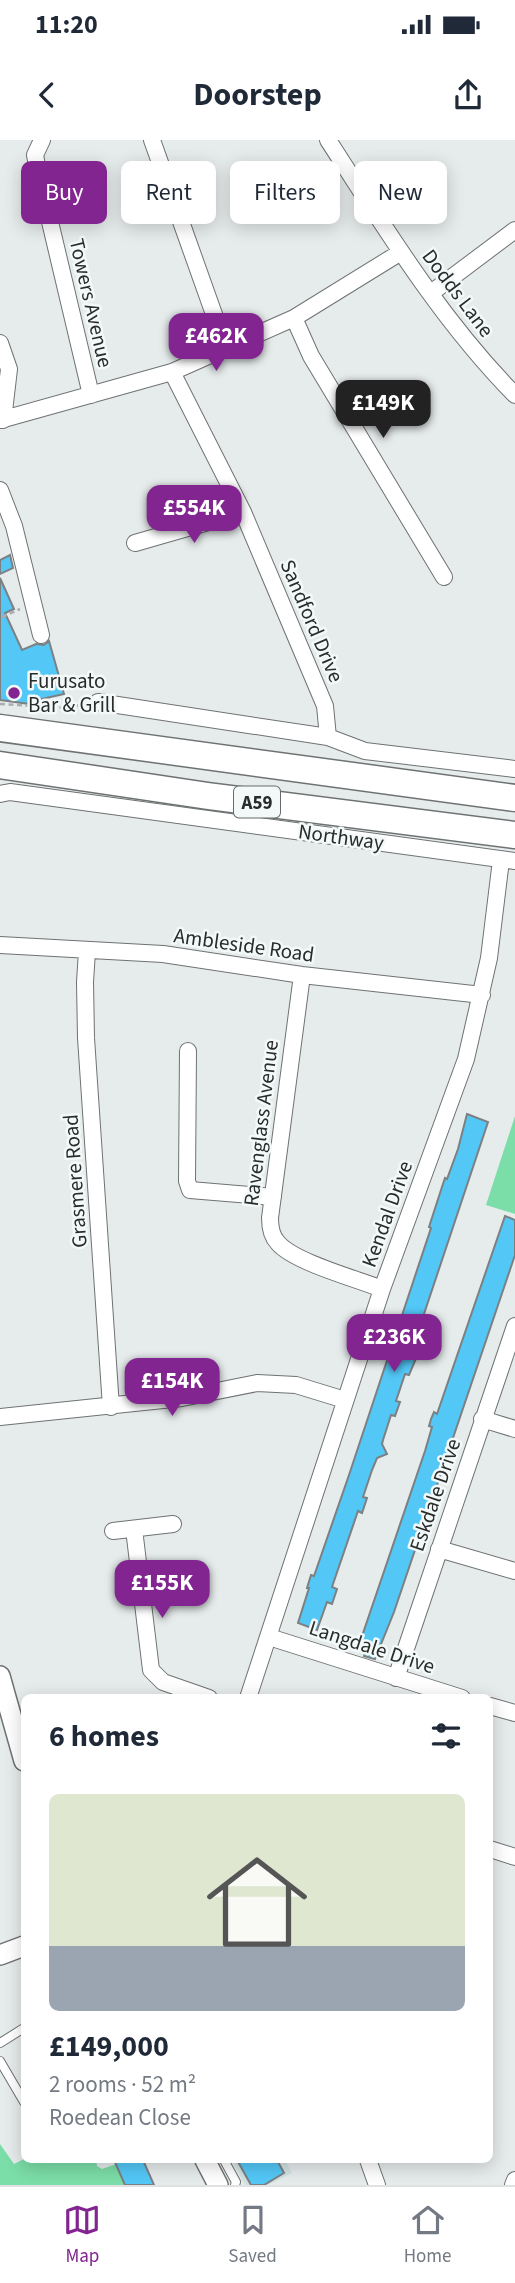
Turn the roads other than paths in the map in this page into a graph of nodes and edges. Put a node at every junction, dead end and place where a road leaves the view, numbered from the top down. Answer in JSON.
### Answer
{"nodes":[{"id":1,"x":42,"y":140,"type":"edge"},
{"id":2,"x":152,"y":140,"type":"edge"},
{"id":3,"x":328,"y":140,"type":"edge"},
{"id":4,"x":515,"y":230,"type":"edge"},
{"id":5,"x":401,"y":252,"type":"junction"},
{"id":6,"x":431,"y":293,"type":"junction"},
{"id":7,"x":294,"y":318,"type":"junction"},
{"id":8,"x":0,"y":343,"type":"edge"},
{"id":9,"x":226,"y":348,"type":"junction"},
{"id":10,"x":172,"y":372,"type":"junction"},
{"id":11,"x":91,"y":395,"type":"junction"},
{"id":12,"x":515,"y":395,"type":"edge"},
{"id":13,"x":1,"y":420,"type":"edge"},
{"id":14,"x":0,"y":490,"type":"edge"},
{"id":15,"x":243,"y":512,"type":"junction"},
{"id":16,"x":135,"y":543,"type":"dead end"},
{"id":17,"x":444,"y":577,"type":"dead end"},
{"id":18,"x":41,"y":635,"type":"dead end"},
{"id":19,"x":98,"y":702,"type":"road end"},
{"id":20,"x":0,"y":728,"type":"edge"},
{"id":21,"x":328,"y":737,"type":"junction"},
{"id":22,"x":0,"y":765,"type":"edge"},
{"id":23,"x":515,"y":769,"type":"edge"},
{"id":24,"x":0,"y":794,"type":"edge"},
{"id":25,"x":514,"y":798,"type":"edge"},
{"id":26,"x":515,"y":835,"type":"edge"},
{"id":27,"x":508,"y":860,"type":"edge"},
{"id":28,"x":0,"y":945,"type":"edge"},
{"id":29,"x":87,"y":951,"type":"junction"},
{"id":30,"x":302,"y":975,"type":"junction"},
{"id":31,"x":482,"y":995,"type":"junction"},
{"id":32,"x":188,"y":1051,"type":"dead end"},
{"id":33,"x":273,"y":1197,"type":"junction"},
{"id":34,"x":382,"y":1289,"type":"junction"},
{"id":35,"x":515,"y":1326,"type":"edge"},
{"id":36,"x":345,"y":1400,"type":"junction"},
{"id":37,"x":111,"y":1407,"type":"junction"},
{"id":38,"x":0,"y":1417,"type":"edge"},
{"id":39,"x":482,"y":1419,"type":"junction"},
{"id":40,"x":515,"y":1429,"type":"edge"},
{"id":41,"x":173,"y":1524,"type":"dead end"},
{"id":42,"x":134,"y":1529,"type":"junction"},
{"id":43,"x":113,"y":1531,"type":"dead end"},
{"id":44,"x":439,"y":1549,"type":"junction"},
{"id":45,"x":515,"y":1571,"type":"edge"},
{"id":46,"x":270,"y":1637,"type":"junction"},
{"id":47,"x":0,"y":1676,"type":"edge"},
{"id":48,"x":396,"y":1678,"type":"junction"},
{"id":49,"x":198,"y":1694,"type":"edge"},
{"id":50,"x":249,"y":1694,"type":"edge"},
{"id":51,"x":450,"y":1694,"type":"edge"},
{"id":52,"x":493,"y":1707,"type":"edge"},
{"id":53,"x":515,"y":1713,"type":"edge"},
{"id":54,"x":21,"y":1750,"type":"edge"},
{"id":55,"x":493,"y":1851,"type":"edge"},
{"id":56,"x":515,"y":1857,"type":"edge"},
{"id":57,"x":21,"y":1947,"type":"edge"},
{"id":58,"x":0,"y":1955,"type":"edge"},
{"id":59,"x":21,"y":2030,"type":"edge"},
{"id":60,"x":0,"y":2043,"type":"edge"},
{"id":61,"x":0,"y":2061,"type":"edge"},
{"id":62,"x":21,"y":2097,"type":"edge"},
{"id":63,"x":207,"y":2163,"type":"edge"},
{"id":64,"x":226,"y":2163,"type":"edge"},
{"id":65,"x":369,"y":2163,"type":"edge"},
{"id":66,"x":515,"y":2180,"type":"edge"},
{"id":67,"x":218,"y":2185,"type":"edge"},
{"id":68,"x":235,"y":2185,"type":"edge"},
{"id":69,"x":377,"y":2185,"type":"edge"},
{"id":70,"x":513,"y":2185,"type":"edge"}],
"edges":[{"from":1,"to":11,"type":"street","name":"Towers Avenue"},
{"from":2,"to":9,"type":"street"},
{"from":3,"to":5,"type":"street","name":"Dodds Lane"},
{"from":4,"to":6,"type":"street"},
{"from":5,"to":6,"type":"street","name":"Dodds Lane"},
{"from":5,"to":7,"type":"street"},
{"from":6,"to":12,"type":"street","name":"Dodds Lane"},
{"from":7,"to":9,"type":"street"},
{"from":7,"to":17,"type":"street"},
{"from":8,"to":13,"type":"street"},
{"from":9,"to":10,"type":"street"},
{"from":10,"to":11,"type":"street"},
{"from":10,"to":15,"type":"street","name":"Sandford Drive"},
{"from":11,"to":13,"type":"street"},
{"from":14,"to":18,"type":"street"},
{"from":15,"to":16,"type":"street"},
{"from":15,"to":21,"type":"street","name":"Sandford Drive"},
{"from":19,"to":21,"type":"street"},
{"from":20,"to":25,"type":"highway","number":"A59"},
{"from":21,"to":23,"type":"street"},
{"from":22,"to":26,"type":"highway","name":"Northway","number":"A59"},
{"from":24,"to":27,"type":"street","name":"Northway"},
{"from":27,"to":31,"type":"street","name":"Kendal Drive"},
{"from":28,"to":29,"type":"street","name":"Ambleside Road"},
{"from":29,"to":30,"type":"street","name":"Ambleside Road"},
{"from":29,"to":37,"type":"street","name":"Grasmere Road"},
{"from":30,"to":31,"type":"street","name":"Ambleside Road"},
{"from":30,"to":33,"type":"street","name":"Ravenglass Avenue"},
{"from":31,"to":34,"type":"street","name":"Kendal Drive"},
{"from":32,"to":33,"type":"street"},
{"from":33,"to":34,"type":"street","name":"Ravenglass Avenue"},
{"from":34,"to":36,"type":"street","name":"Kendal Drive"},
{"from":35,"to":39,"type":"street","name":"Eskdale Drive"},
{"from":36,"to":37,"type":"street"},
{"from":36,"to":46,"type":"street","name":"Kendal Drive"},
{"from":37,"to":38,"type":"street"},
{"from":39,"to":40,"type":"street"},
{"from":39,"to":44,"type":"street","name":"Eskdale Drive"},
{"from":41,"to":42,"type":"street"},
{"from":42,"to":43,"type":"street"},
{"from":42,"to":49,"type":"street"},
{"from":44,"to":45,"type":"street"},
{"from":44,"to":48,"type":"street","name":"Eskdale Drive"},
{"from":46,"to":48,"type":"street","name":"Langdale Drive"},
{"from":46,"to":50,"type":"street","name":"Kendal Drive"},
{"from":47,"to":54,"type":"street"},
{"from":48,"to":51,"type":"street","name":"Langdale Drive"},
{"from":52,"to":53,"type":"street"},
{"from":55,"to":56,"type":"street"},
{"from":57,"to":58,"type":"street"},
{"from":59,"to":60,"type":"lane"},
{"from":61,"to":62,"type":"lane"},
{"from":63,"to":67,"type":"street"},
{"from":64,"to":68,"type":"lane"},
{"from":65,"to":69,"type":"street"},
{"from":66,"to":70,"type":"street"}]}
